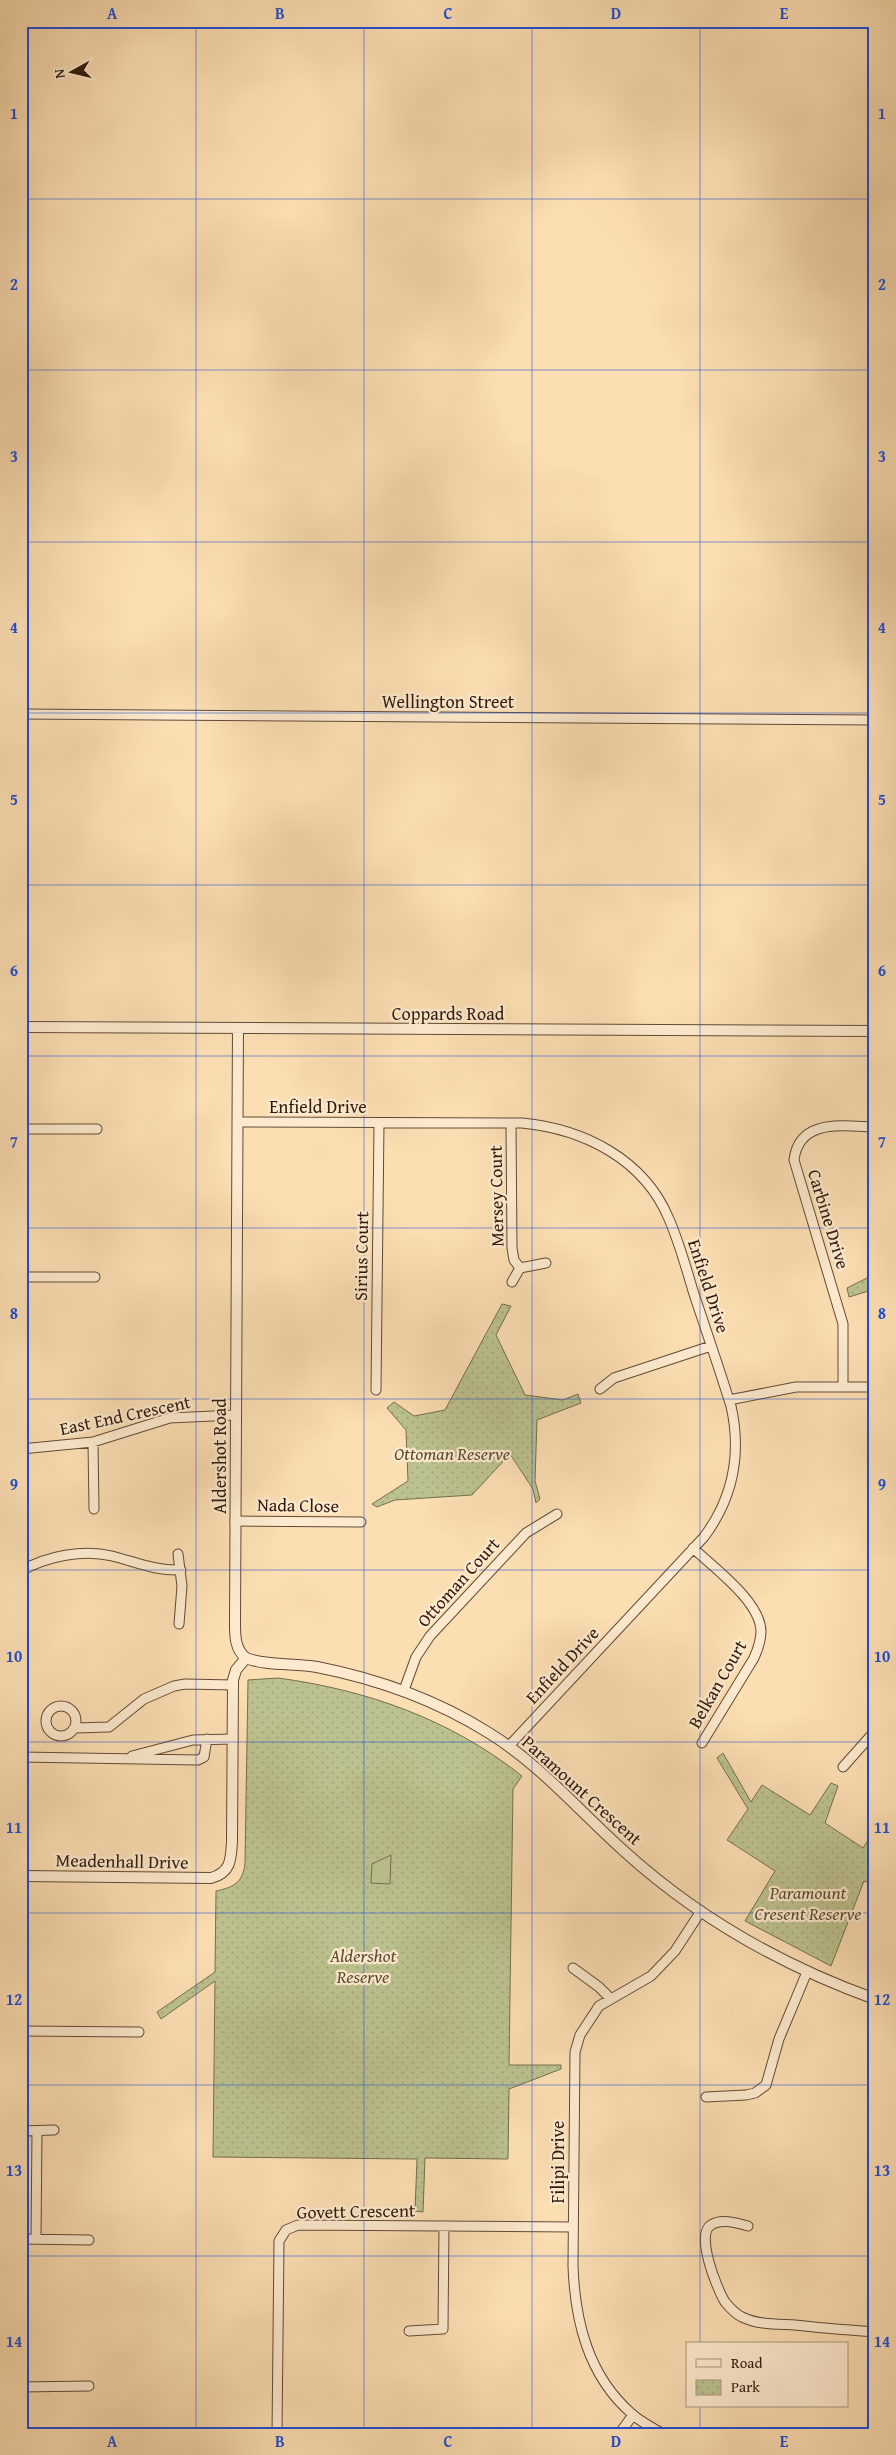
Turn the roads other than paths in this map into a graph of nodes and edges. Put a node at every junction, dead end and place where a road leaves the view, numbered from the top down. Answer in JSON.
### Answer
{"nodes":[{"id":1,"x":21,"y":714,"type":"edge"},
{"id":2,"x":875,"y":720,"type":"edge"},
{"id":3,"x":21,"y":1027,"type":"edge"},
{"id":4,"x":238,"y":1028,"type":"junction"},
{"id":5,"x":875,"y":1031,"type":"edge"},
{"id":6,"x":238,"y":1122,"type":"junction"},
{"id":7,"x":379,"y":1123,"type":"junction"},
{"id":8,"x":511,"y":1123,"type":"junction"},
{"id":9,"x":875,"y":1127,"type":"edge"},
{"id":10,"x":21,"y":1129,"type":"edge"},
{"id":11,"x":97,"y":1129,"type":"dead end"},
{"id":12,"x":546,"y":1264,"type":"dead end"},
{"id":13,"x":520,"y":1268,"type":"junction"},
{"id":14,"x":21,"y":1277,"type":"edge"},
{"id":15,"x":95,"y":1277,"type":"dead end"},
{"id":16,"x":512,"y":1282,"type":"dead end"},
{"id":17,"x":711,"y":1346,"type":"junction"},
{"id":18,"x":843,"y":1386,"type":"junction"},
{"id":19,"x":875,"y":1387,"type":"edge"},
{"id":20,"x":600,"y":1389,"type":"dead end"},
{"id":21,"x":376,"y":1390,"type":"dead end"},
{"id":22,"x":729,"y":1400,"type":"junction"},
{"id":23,"x":235,"y":1416,"type":"junction"},
{"id":24,"x":93,"y":1442,"type":"junction"},
{"id":25,"x":21,"y":1448,"type":"edge"},
{"id":26,"x":94,"y":1509,"type":"dead end"},
{"id":27,"x":557,"y":1514,"type":"dead end"},
{"id":28,"x":235,"y":1521,"type":"junction"},
{"id":29,"x":361,"y":1522,"type":"dead end"},
{"id":30,"x":693,"y":1548,"type":"junction"},
{"id":31,"x":178,"y":1554,"type":"dead end"},
{"id":32,"x":181,"y":1570,"type":"junction"},
{"id":33,"x":21,"y":1571,"type":"edge"},
{"id":34,"x":178,"y":1624,"type":"dead end"},
{"id":35,"x":246,"y":1658,"type":"junction"},
{"id":36,"x":233,"y":1685,"type":"junction"},
{"id":37,"x":404,"y":1690,"type":"junction"},
{"id":38,"x":75,"y":1728,"type":"dead end"},
{"id":39,"x":875,"y":1731,"type":"edge"},
{"id":40,"x":207,"y":1739,"type":"junction"},
{"id":41,"x":233,"y":1739,"type":"junction"},
{"id":42,"x":702,"y":1742,"type":"dead end"},
{"id":43,"x":509,"y":1746,"type":"junction"},
{"id":44,"x":164,"y":1747,"type":"junction"},
{"id":45,"x":21,"y":1757,"type":"edge"},
{"id":46,"x":129,"y":1757,"type":"junction"},
{"id":47,"x":164,"y":1760,"type":"junction"},
{"id":48,"x":843,"y":1767,"type":"dead end"},
{"id":49,"x":21,"y":1876,"type":"edge"},
{"id":50,"x":701,"y":1911,"type":"junction"},
{"id":51,"x":573,"y":1968,"type":"dead end"},
{"id":52,"x":807,"y":1972,"type":"junction"},
{"id":53,"x":610,"y":1998,"type":"junction"},
{"id":54,"x":875,"y":1998,"type":"edge"},
{"id":55,"x":21,"y":2031,"type":"edge"},
{"id":56,"x":139,"y":2032,"type":"dead end"},
{"id":57,"x":706,"y":2097,"type":"dead end"},
{"id":58,"x":54,"y":2130,"type":"dead end"},
{"id":59,"x":22,"y":2131,"type":"edge"},
{"id":60,"x":37,"y":2131,"type":"junction"},
{"id":61,"x":444,"y":2226,"type":"junction"},
{"id":62,"x":748,"y":2226,"type":"dead end"},
{"id":63,"x":573,"y":2228,"type":"junction"},
{"id":64,"x":21,"y":2239,"type":"edge"},
{"id":65,"x":36,"y":2239,"type":"junction"},
{"id":66,"x":89,"y":2240,"type":"dead end"},
{"id":67,"x":409,"y":2330,"type":"dead end"},
{"id":68,"x":875,"y":2332,"type":"edge"},
{"id":69,"x":88,"y":2386,"type":"dead end"},
{"id":70,"x":21,"y":2387,"type":"edge"},
{"id":71,"x":633,"y":2415,"type":"junction"},
{"id":72,"x":277,"y":2434,"type":"edge"},
{"id":73,"x":618,"y":2434,"type":"edge"},
{"id":74,"x":663,"y":2434,"type":"edge"}],
"edges":[{"from":1,"to":2,"type":"street","name":"Wellington Street"},
{"from":3,"to":4,"type":"street","name":"Coppards Road"},
{"from":4,"to":5,"type":"street","name":"Coppards Road"},
{"from":4,"to":6,"type":"street","name":"Aldershot Road"},
{"from":6,"to":7,"type":"street","name":"Enfield Drive"},
{"from":6,"to":23,"type":"street","name":"Aldershot Road"},
{"from":7,"to":8,"type":"street","name":"Enfield Drive"},
{"from":7,"to":21,"type":"street","name":"Sirius Court"},
{"from":8,"to":13,"type":"street","name":"Mersey Court"},
{"from":8,"to":17,"type":"street","name":"Enfield Drive"},
{"from":9,"to":18,"type":"street","name":"Carbine Drive"},
{"from":10,"to":11,"type":"street"},
{"from":12,"to":13,"type":"street","name":"Mersey Court"},
{"from":13,"to":16,"type":"street","name":"Mersey Court"},
{"from":14,"to":15,"type":"street"},
{"from":17,"to":20,"type":"street"},
{"from":17,"to":22,"type":"street","name":"Enfield Drive"},
{"from":18,"to":19,"type":"street"},
{"from":18,"to":22,"type":"street"},
{"from":22,"to":30,"type":"street","name":"Enfield Drive"},
{"from":23,"to":24,"type":"street","name":"East End Crescent"},
{"from":23,"to":28,"type":"street","name":"Aldershot Road"},
{"from":24,"to":25,"type":"street","name":"East End Crescent"},
{"from":24,"to":26,"type":"street"},
{"from":27,"to":37,"type":"street","name":"Ottoman Court"},
{"from":28,"to":29,"type":"street","name":"Nada Close"},
{"from":28,"to":35,"type":"street","name":"Aldershot Road"},
{"from":30,"to":42,"type":"street","name":"Belkan Court"},
{"from":30,"to":43,"type":"street","name":"Enfield Drive"},
{"from":31,"to":32,"type":"street"},
{"from":32,"to":33,"type":"street"},
{"from":32,"to":34,"type":"street"},
{"from":35,"to":36,"type":"street"},
{"from":35,"to":37,"type":"street","name":"Paramount Crescent"},
{"from":36,"to":38,"type":"street"},
{"from":36,"to":41,"type":"street"},
{"from":37,"to":43,"type":"street","name":"Paramount Crescent"},
{"from":39,"to":48,"type":"street"},
{"from":40,"to":41,"type":"street"},
{"from":40,"to":44,"type":"street"},
{"from":40,"to":47,"type":"street"},
{"from":41,"to":49,"type":"street","name":"Meadenhall Drive"},
{"from":43,"to":50,"type":"street","name":"Paramount Crescent"},
{"from":44,"to":46,"type":"street"},
{"from":44,"to":47,"type":"street"},
{"from":45,"to":46,"type":"street"},
{"from":46,"to":47,"type":"street"},
{"from":50,"to":52,"type":"street","name":"Paramount Crescent"},
{"from":50,"to":53,"type":"street","name":"Filipi Drive"},
{"from":51,"to":53,"type":"street"},
{"from":52,"to":54,"type":"street","name":"Paramount Crescent"},
{"from":52,"to":57,"type":"street"},
{"from":53,"to":63,"type":"street","name":"Filipi Drive"},
{"from":55,"to":56,"type":"street"},
{"from":58,"to":60,"type":"street"},
{"from":59,"to":60,"type":"street"},
{"from":60,"to":65,"type":"street"},
{"from":61,"to":63,"type":"street","name":"Govett Crescent"},
{"from":61,"to":67,"type":"street"},
{"from":61,"to":72,"type":"street","name":"Govett Crescent"},
{"from":62,"to":68,"type":"street"},
{"from":63,"to":71,"type":"street","name":"Filipi Drive"},
{"from":64,"to":65,"type":"street"},
{"from":65,"to":66,"type":"street"},
{"from":69,"to":70,"type":"street"},
{"from":71,"to":73,"type":"street"},
{"from":71,"to":74,"type":"street","name":"Filipi Drive"}]}
